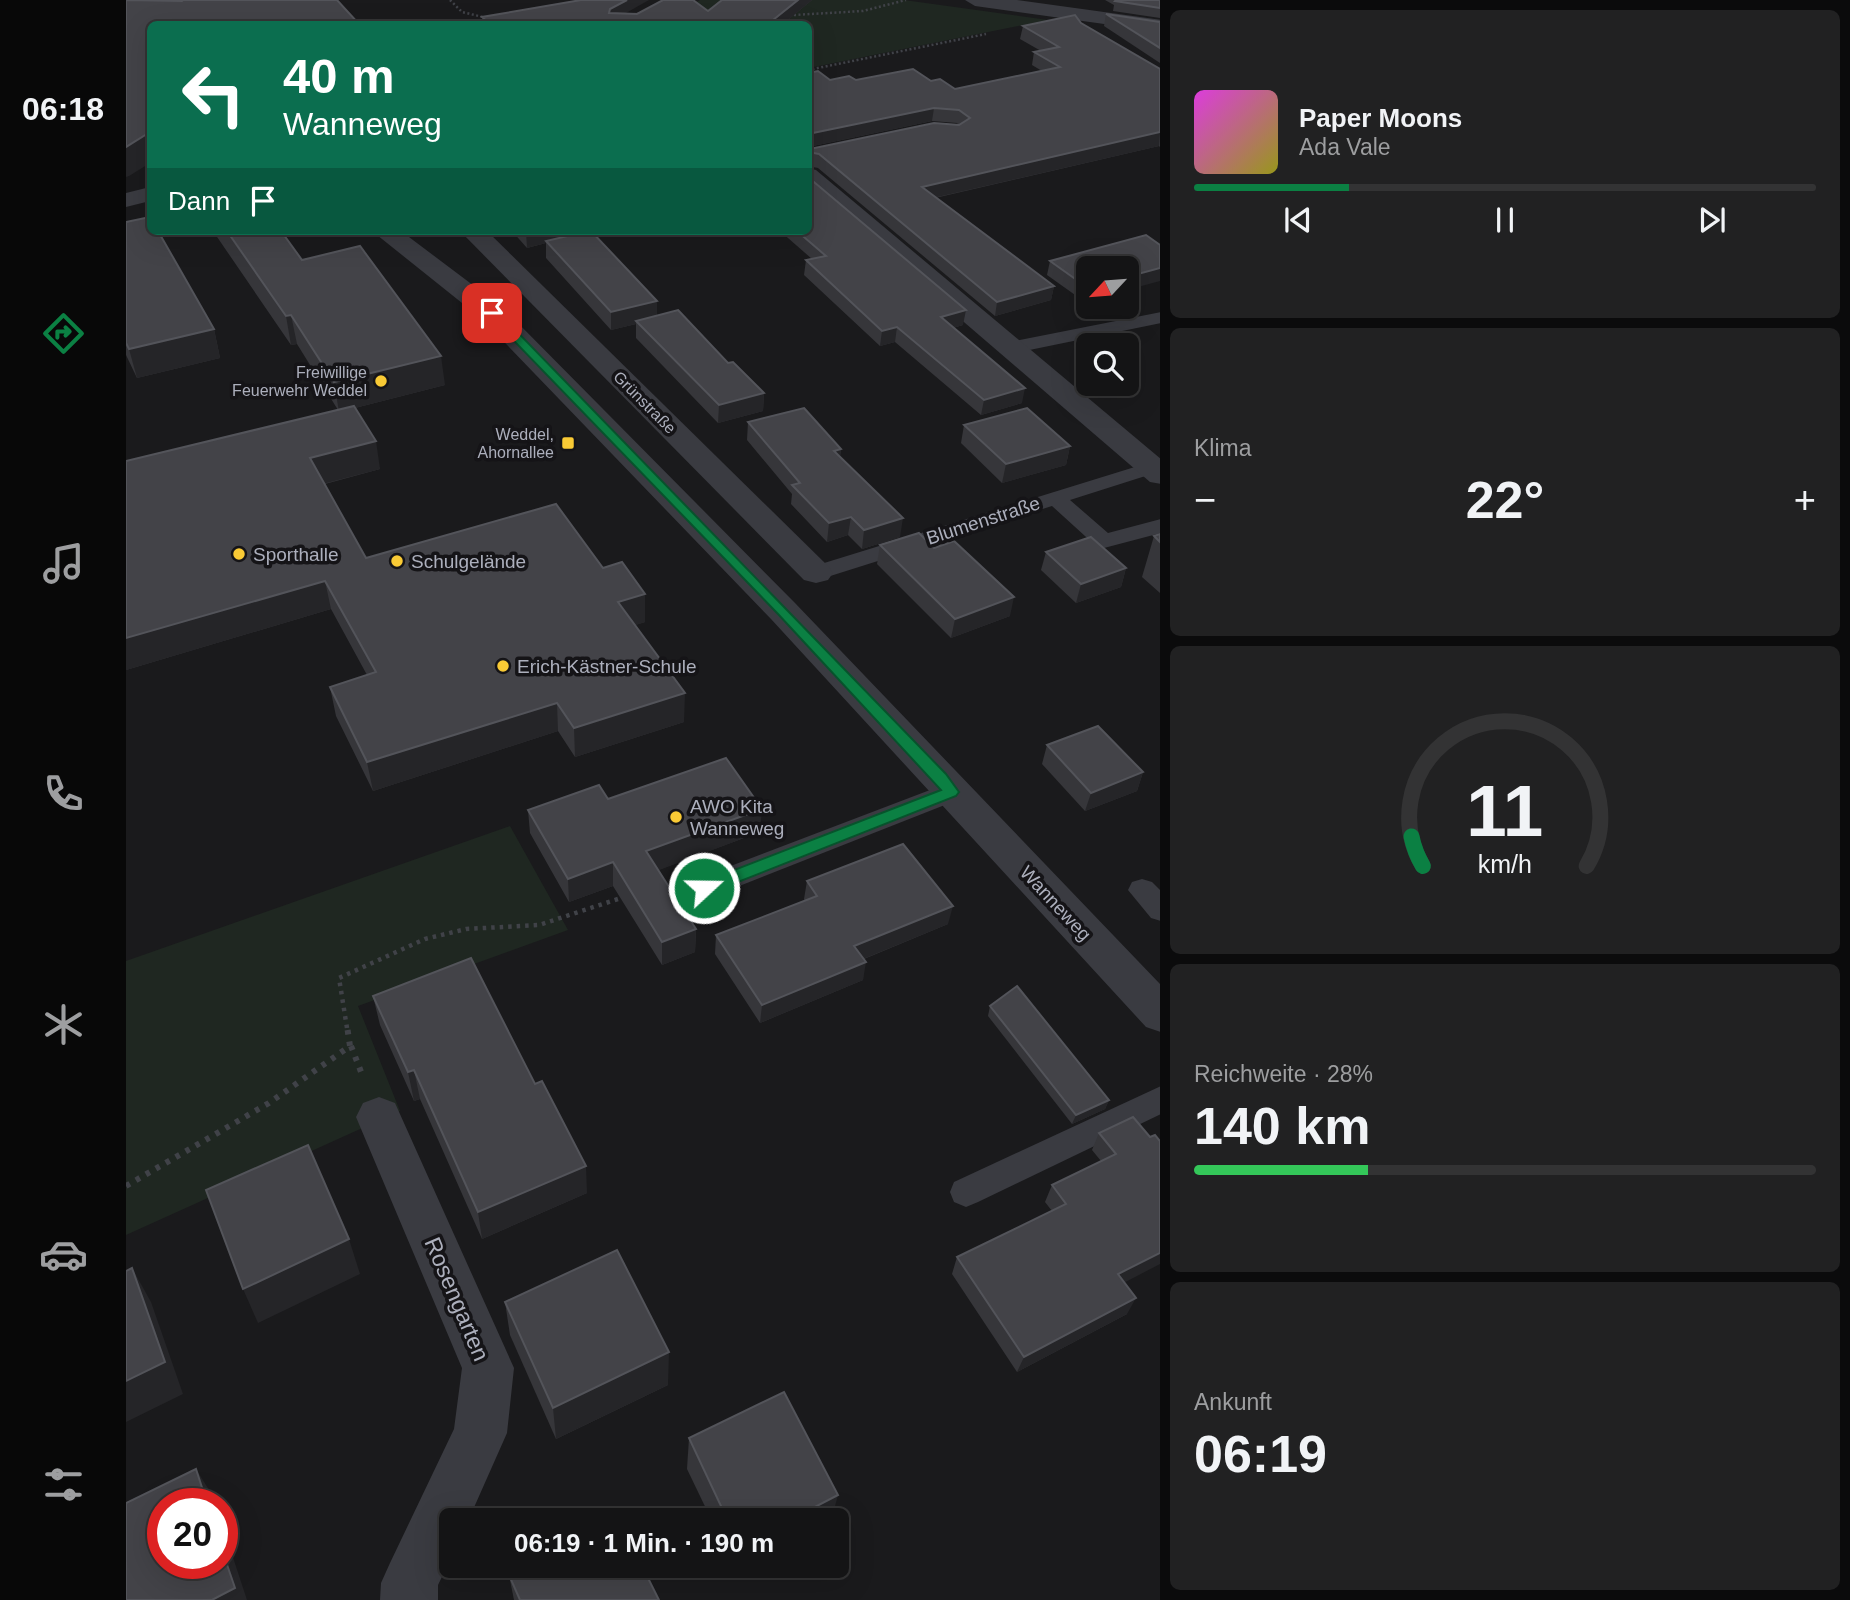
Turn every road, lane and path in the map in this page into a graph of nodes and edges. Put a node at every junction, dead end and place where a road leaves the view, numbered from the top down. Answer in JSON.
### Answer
{"nodes":[{"id":1,"x":460,"y":0,"type":"edge"},
{"id":2,"x":906,"y":0,"type":"edge"},
{"id":3,"x":975,"y":0,"type":"edge"},
{"id":4,"x":450,"y":1,"type":"edge"},
{"id":5,"x":1074,"y":13,"type":"junction"},
{"id":6,"x":794,"y":15,"type":"edge"},
{"id":7,"x":488,"y":18,"type":"edge"},
{"id":8,"x":1160,"y":26,"type":"edge"},
{"id":9,"x":995,"y":33,"type":"dead end"},
{"id":10,"x":1097,"y":36,"type":"edge"},
{"id":11,"x":812,"y":69,"type":"edge"},
{"id":12,"x":812,"y":178,"type":"edge"},
{"id":13,"x":147,"y":195,"type":"edge"},
{"id":14,"x":126,"y":200,"type":"edge"},
{"id":15,"x":389,"y":235,"type":"edge"},
{"id":16,"x":478,"y":235,"type":"edge"},
{"id":17,"x":1160,"y":317,"type":"edge"},
{"id":18,"x":1010,"y":348,"type":"junction"},
{"id":19,"x":1156,"y":471,"type":"edge"},
{"id":20,"x":1054,"y":497,"type":"junction"},
{"id":21,"x":1160,"y":526,"type":"edge"},
{"id":22,"x":816,"y":573,"type":"joint"},
{"id":23,"x":951,"y":792,"type":"junction"},
{"id":24,"x":704,"y":888,"type":"dead end"},
{"id":25,"x":627,"y":896,"type":"edge"},
{"id":26,"x":1160,"y":1014,"type":"edge"},
{"id":27,"x":1160,"y":1099,"type":"edge"},
{"id":28,"x":379,"y":1117,"type":"dead end"},
{"id":29,"x":126,"y":1186,"type":"edge"},
{"id":30,"x":966,"y":1192,"type":"dead end"},
{"id":31,"x":410,"y":1600,"type":"edge"}],
"edges":[{"from":1,"to":4,"type":"path"},
{"from":2,"to":6,"type":"path"},
{"from":3,"to":5,"type":"street"},
{"from":4,"to":7,"type":"path"},
{"from":5,"to":8,"type":"street"},
{"from":5,"to":10,"type":"street"},
{"from":9,"to":11,"type":"path"},
{"from":12,"to":18,"type":"street","name":"Blumenstraße"},
{"from":13,"to":14,"type":"street"},
{"from":15,"to":23,"type":"street","name":"Wanneweg"},
{"from":16,"to":22,"type":"street","name":"Grünstraße"},
{"from":17,"to":18,"type":"lane"},
{"from":18,"to":19,"type":"street","name":"Blumenstraße"},
{"from":19,"to":20,"type":"lane","name":"Blumenstraße"},
{"from":20,"to":21,"type":"lane"},
{"from":20,"to":22,"type":"lane","name":"Blumenstraße"},
{"from":23,"to":24,"type":"lane"},
{"from":23,"to":26,"type":"street","name":"Wanneweg"},
{"from":25,"to":29,"type":"path"},
{"from":27,"to":30,"type":"lane"},
{"from":28,"to":31,"type":"street","name":"Rosengarten"}]}
